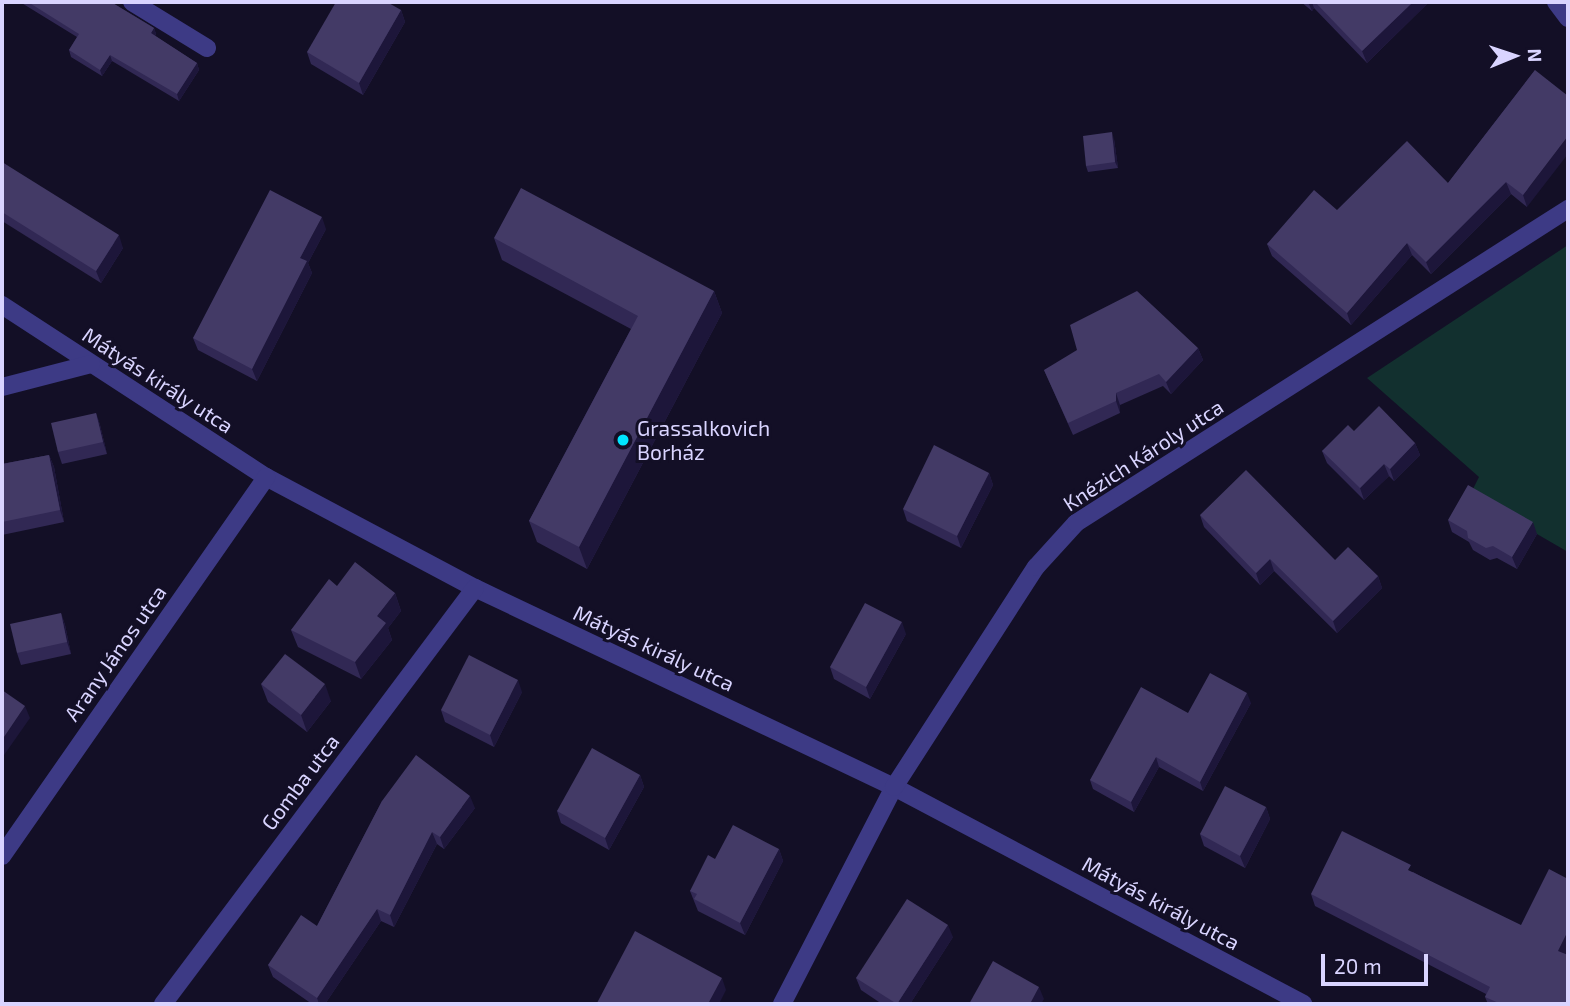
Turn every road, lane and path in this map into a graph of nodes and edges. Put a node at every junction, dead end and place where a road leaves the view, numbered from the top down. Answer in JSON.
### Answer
{"nodes":[{"id":1,"x":132,"y":2,"type":"edge"},
{"id":2,"x":1556,"y":2,"type":"edge"},
{"id":3,"x":1568,"y":18,"type":"edge"},
{"id":4,"x":206,"y":48,"type":"dead end"},
{"id":5,"x":1568,"y":209,"type":"edge"},
{"id":6,"x":2,"y":305,"type":"edge"},
{"id":7,"x":91,"y":364,"type":"junction"},
{"id":8,"x":2,"y":387,"type":"edge"},
{"id":9,"x":266,"y":477,"type":"junction"},
{"id":10,"x":475,"y":588,"type":"junction"},
{"id":11,"x":894,"y":787,"type":"junction"},
{"id":12,"x":2,"y":856,"type":"edge"},
{"id":13,"x":163,"y":1004,"type":"edge"},
{"id":14,"x":782,"y":1004,"type":"edge"},
{"id":15,"x":1303,"y":1004,"type":"edge"}],
"edges":[{"from":1,"to":4,"type":"street"},
{"from":2,"to":3,"type":"street"},
{"from":5,"to":11,"type":"street","name":"Knézich Károly utca"},
{"from":6,"to":7,"type":"street","name":"Mátyás király utca"},
{"from":7,"to":8,"type":"street"},
{"from":7,"to":9,"type":"street","name":"Mátyás király utca"},
{"from":9,"to":10,"type":"street","name":"Mátyás király utca"},
{"from":9,"to":12,"type":"street","name":"Arany János utca"},
{"from":10,"to":11,"type":"street","name":"Mátyás király utca"},
{"from":10,"to":13,"type":"street","name":"Gomba utca"},
{"from":11,"to":14,"type":"street","name":"Knézich Károly utca"},
{"from":11,"to":15,"type":"street","name":"Mátyás király utca"}]}
